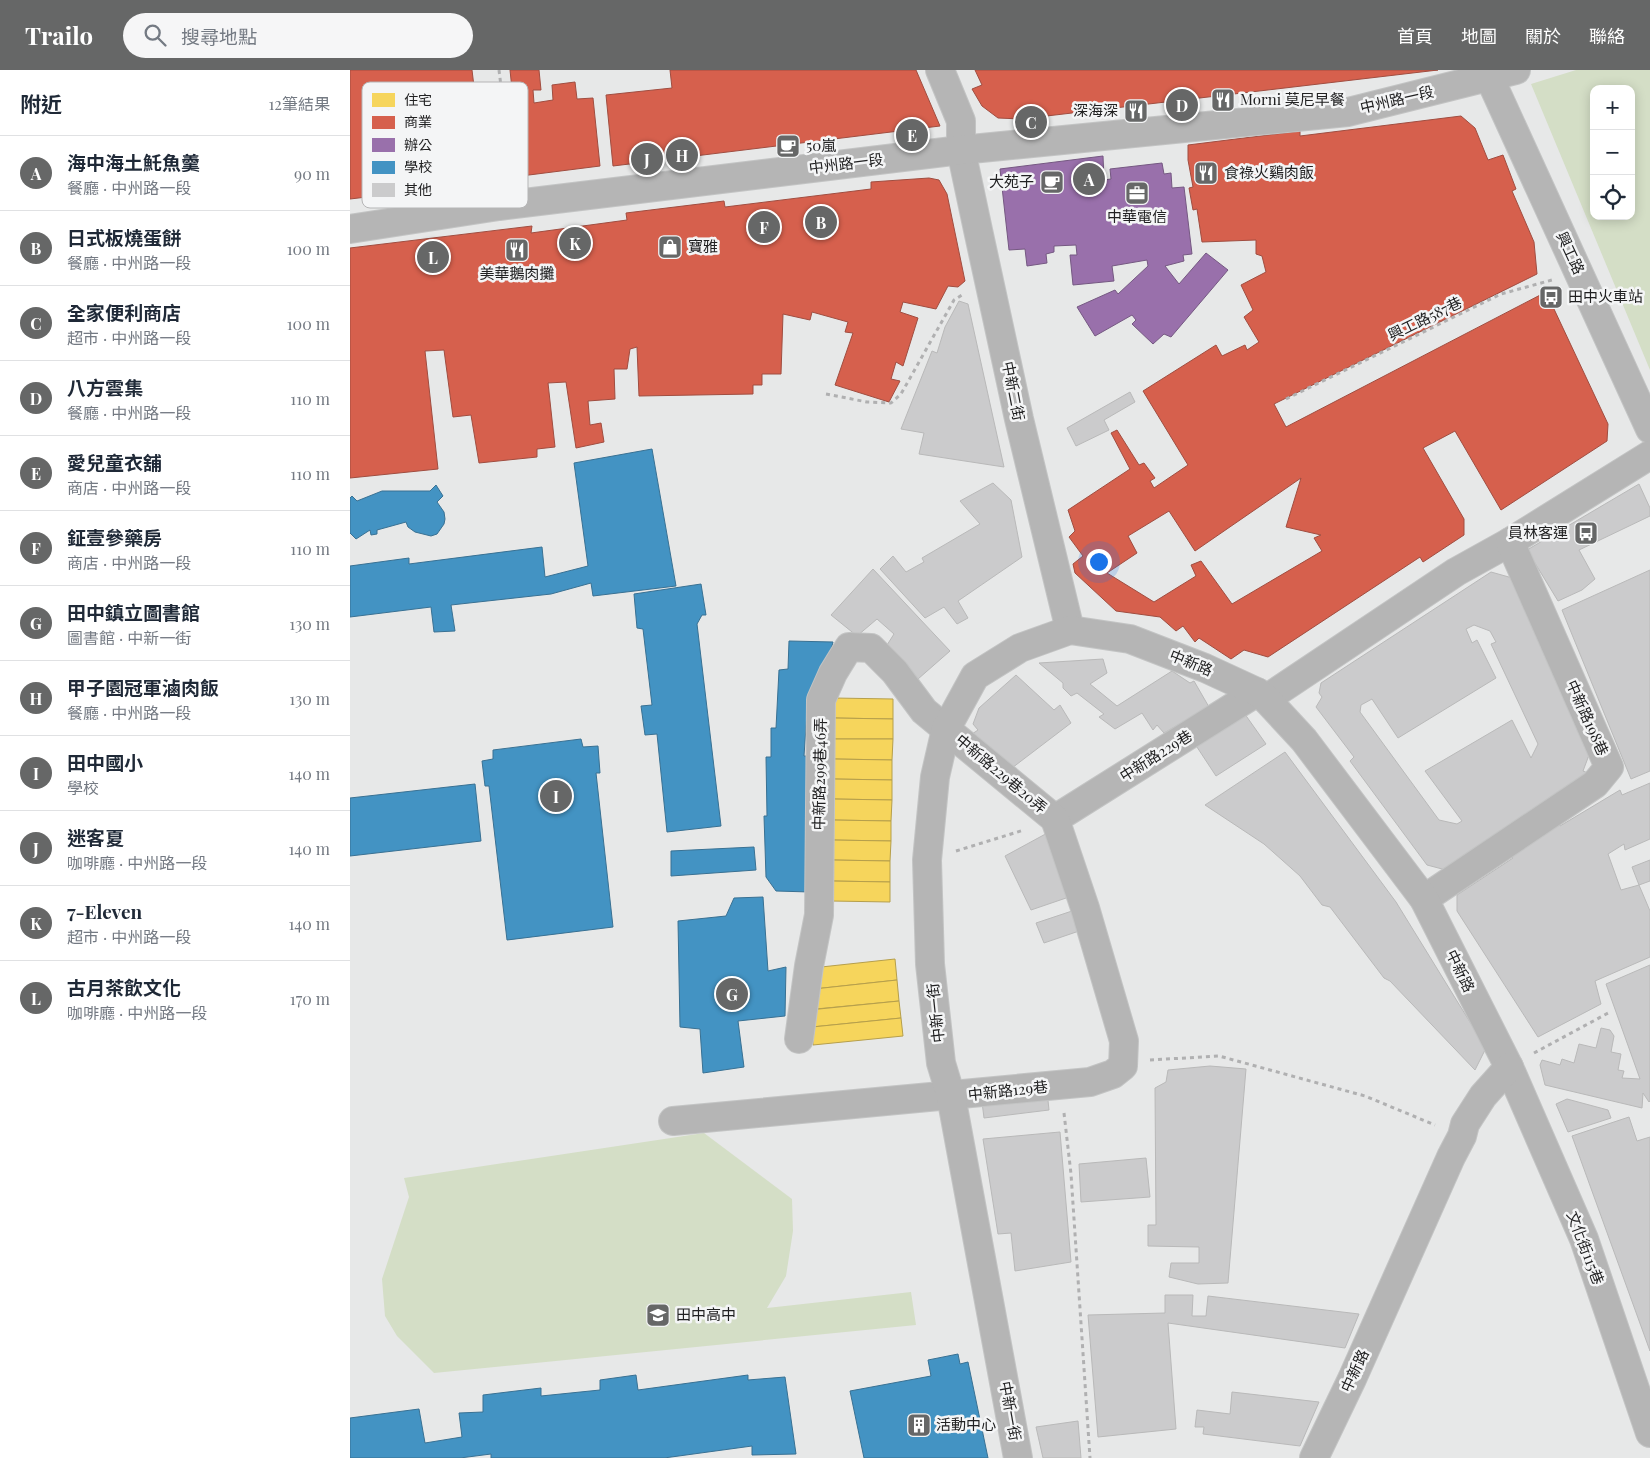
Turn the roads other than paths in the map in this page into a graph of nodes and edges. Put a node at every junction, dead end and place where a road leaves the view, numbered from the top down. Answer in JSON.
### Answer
{"nodes":[{"id":1,"x":940,"y":70,"type":"edge"},
{"id":2,"x":1516,"y":70,"type":"edge"},
{"id":3,"x":1488,"y":74,"type":"edge"},
{"id":4,"x":961,"y":150,"type":"junction"},
{"id":5,"x":528,"y":202,"type":"edge"},
{"id":6,"x":489,"y":208,"type":"edge"},
{"id":7,"x":350,"y":229,"type":"edge"},
{"id":8,"x":1650,"y":429,"type":"edge"},
{"id":9,"x":1650,"y":455,"type":"edge"},
{"id":10,"x":1510,"y":542,"type":"junction"},
{"id":11,"x":1070,"y":630,"type":"junction"},
{"id":12,"x":1261,"y":695,"type":"junction"},
{"id":13,"x":946,"y":729,"type":"junction"},
{"id":14,"x":1055,"y":820,"type":"junction"},
{"id":15,"x":1424,"y":899,"type":"junction"},
{"id":16,"x":799,"y":1039,"type":"dead end"},
{"id":17,"x":1509,"y":1067,"type":"junction"},
{"id":18,"x":951,"y":1096,"type":"junction"},
{"id":19,"x":673,"y":1121,"type":"dead end"},
{"id":20,"x":1642,"y":1383,"type":"edge"},
{"id":21,"x":1650,"y":1433,"type":"edge"},
{"id":22,"x":1018,"y":1458,"type":"edge"},
{"id":23,"x":1314,"y":1458,"type":"edge"}],
"edges":[{"from":1,"to":4,"type":"street","name":"中新二街"},
{"from":2,"to":3,"type":"street","name":"中州路一段"},
{"from":3,"to":4,"type":"street","name":"中州路一段"},
{"from":3,"to":8,"type":"street","name":"興工路"},
{"from":4,"to":5,"type":"street","name":"中州路一段"},
{"from":4,"to":11,"type":"street","name":"中新二街"},
{"from":6,"to":7,"type":"street","name":"中州路一段"},
{"from":9,"to":10,"type":"street","name":"中新路229巷"},
{"from":10,"to":12,"type":"street","name":"中新路229巷"},
{"from":10,"to":15,"type":"street","name":"中新路198巷"},
{"from":11,"to":12,"type":"street","name":"中新路"},
{"from":11,"to":13,"type":"street","name":"中新一街"},
{"from":12,"to":14,"type":"street","name":"中新路229巷"},
{"from":12,"to":15,"type":"street","name":"中新路"},
{"from":13,"to":14,"type":"street","name":"中新路229巷20弄"},
{"from":13,"to":16,"type":"street","name":"中新路299巷46弄"},
{"from":13,"to":18,"type":"street","name":"中新一街"},
{"from":14,"to":18,"type":"street","name":"中新路129巷"},
{"from":15,"to":17,"type":"street","name":"中新路"},
{"from":17,"to":20,"type":"street","name":"文化街115巷"},
{"from":17,"to":23,"type":"street","name":"中新路"},
{"from":18,"to":19,"type":"street","name":"中新路129巷"},
{"from":18,"to":22,"type":"street","name":"中新一街"},
{"from":20,"to":21,"type":"street","name":"文化街115巷"}]}
